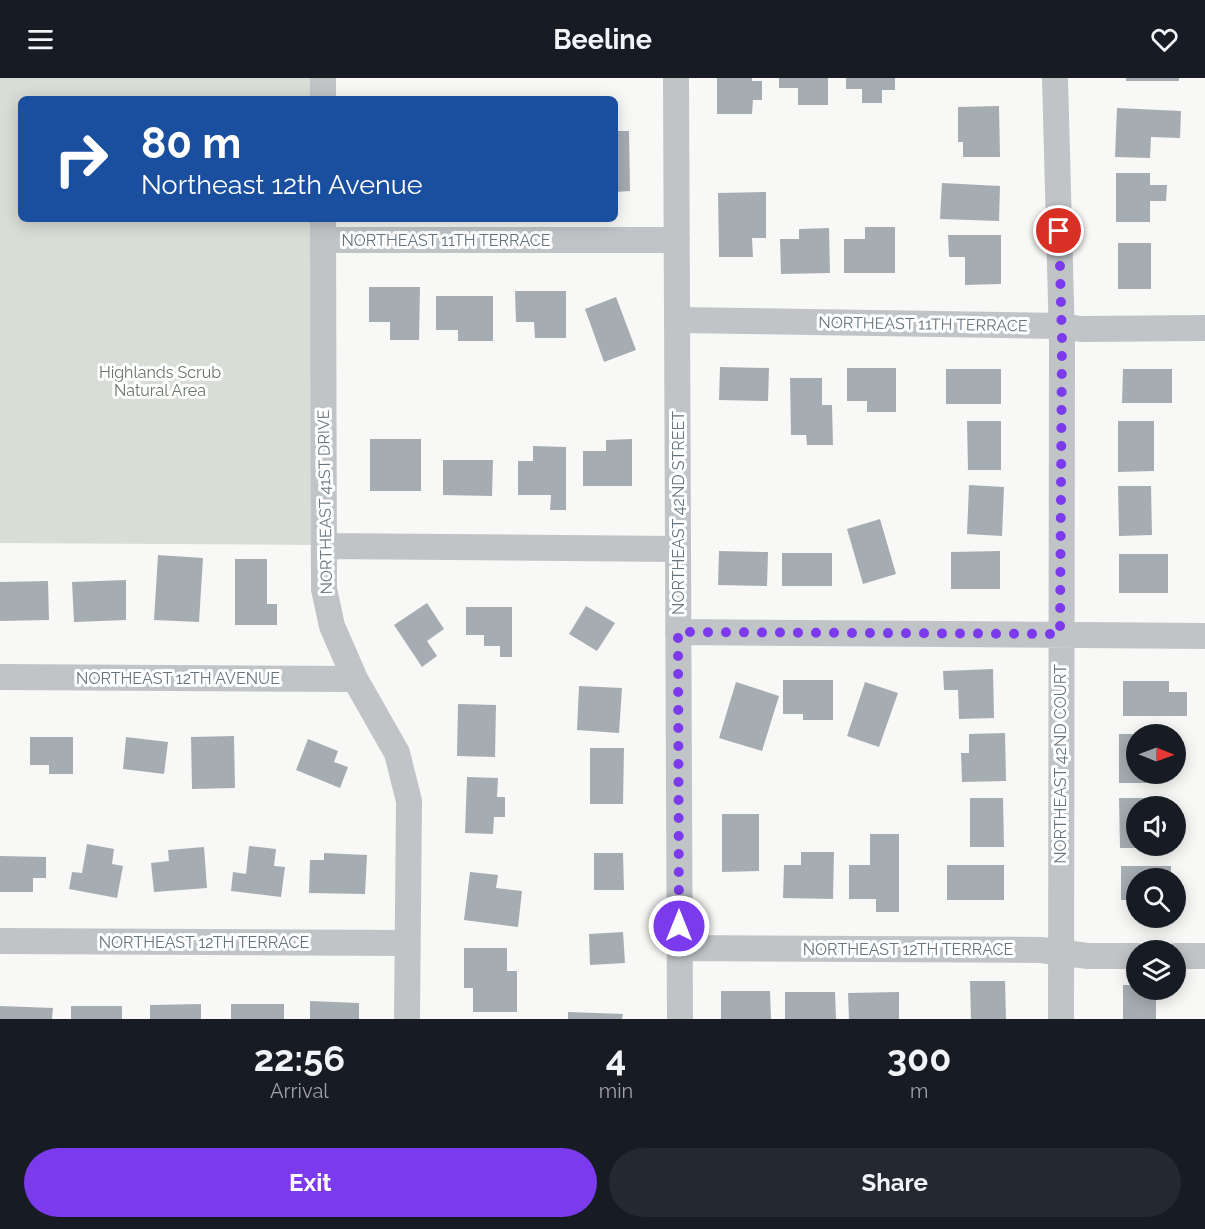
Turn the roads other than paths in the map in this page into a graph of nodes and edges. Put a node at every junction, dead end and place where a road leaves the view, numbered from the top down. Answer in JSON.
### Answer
{"nodes":[{"id":1,"x":323,"y":78,"type":"edge"},
{"id":2,"x":676,"y":78,"type":"edge"},
{"id":3,"x":1055,"y":78,"type":"edge"},
{"id":4,"x":323,"y":96,"type":"edge"},
{"id":5,"x":323,"y":230,"type":"edge"},
{"id":6,"x":677,"y":240,"type":"junction"},
{"id":7,"x":677,"y":320,"type":"junction"},
{"id":8,"x":1061,"y":326,"type":"junction"},
{"id":9,"x":1205,"y":328,"type":"edge"},
{"id":10,"x":324,"y":546,"type":"junction"},
{"id":11,"x":678,"y":549,"type":"junction"},
{"id":12,"x":678,"y":632,"type":"junction"},
{"id":13,"x":1060,"y":634,"type":"junction"},
{"id":14,"x":1205,"y":636,"type":"edge"},
{"id":15,"x":0,"y":677,"type":"edge"},
{"id":16,"x":356,"y":679,"type":"junction"},
{"id":17,"x":0,"y":941,"type":"edge"},
{"id":18,"x":407,"y":943,"type":"junction"},
{"id":19,"x":680,"y":948,"type":"junction"},
{"id":20,"x":1060,"y":952,"type":"junction"},
{"id":21,"x":1126,"y":956,"type":"edge"},
{"id":22,"x":1186,"y":956,"type":"edge"},
{"id":23,"x":1205,"y":956,"type":"edge"},
{"id":24,"x":407,"y":1019,"type":"edge"},
{"id":25,"x":680,"y":1019,"type":"edge"},
{"id":26,"x":1061,"y":1019,"type":"edge"}],
"edges":[{"from":1,"to":4,"type":"street"},
{"from":2,"to":6,"type":"street","name":"NORTHEAST 42ND STREET"},
{"from":3,"to":8,"type":"street","name":"NORTHEAST 42ND COURT"},
{"from":5,"to":6,"type":"street","name":"NORTHEAST 11TH TERRACE"},
{"from":5,"to":10,"type":"street","name":"NORTHEAST 41ST DRIVE"},
{"from":6,"to":7,"type":"street","name":"NORTHEAST 42ND STREET"},
{"from":7,"to":8,"type":"street","name":"NORTHEAST 11TH TERRACE"},
{"from":7,"to":11,"type":"street","name":"NORTHEAST 42ND STREET"},
{"from":8,"to":9,"type":"street","name":"NORTHEAST 11TH TERRACE"},
{"from":8,"to":13,"type":"street","name":"NORTHEAST 42ND COURT"},
{"from":10,"to":11,"type":"street"},
{"from":10,"to":16,"type":"street","name":"NORTHEAST 41ST DRIVE"},
{"from":11,"to":12,"type":"street","name":"NORTHEAST 42ND STREET"},
{"from":12,"to":13,"type":"street"},
{"from":12,"to":19,"type":"street","name":"NORTHEAST 42ND STREET"},
{"from":13,"to":14,"type":"street"},
{"from":13,"to":20,"type":"street","name":"NORTHEAST 42ND COURT"},
{"from":15,"to":16,"type":"street","name":"NORTHEAST 12TH AVENUE"},
{"from":16,"to":18,"type":"street","name":"NORTHEAST 41ST DRIVE"},
{"from":17,"to":18,"type":"street","name":"NORTHEAST 12TH TERRACE"},
{"from":18,"to":24,"type":"street","name":"NORTHEAST 41ST DRIVE"},
{"from":19,"to":20,"type":"street","name":"NORTHEAST 12TH TERRACE"},
{"from":19,"to":25,"type":"street","name":"NORTHEAST 42ND STREET"},
{"from":20,"to":21,"type":"street","name":"NORTHEAST 12TH TERRACE"},
{"from":20,"to":26,"type":"street","name":"NORTHEAST 42ND COURT"},
{"from":22,"to":23,"type":"street"}]}
